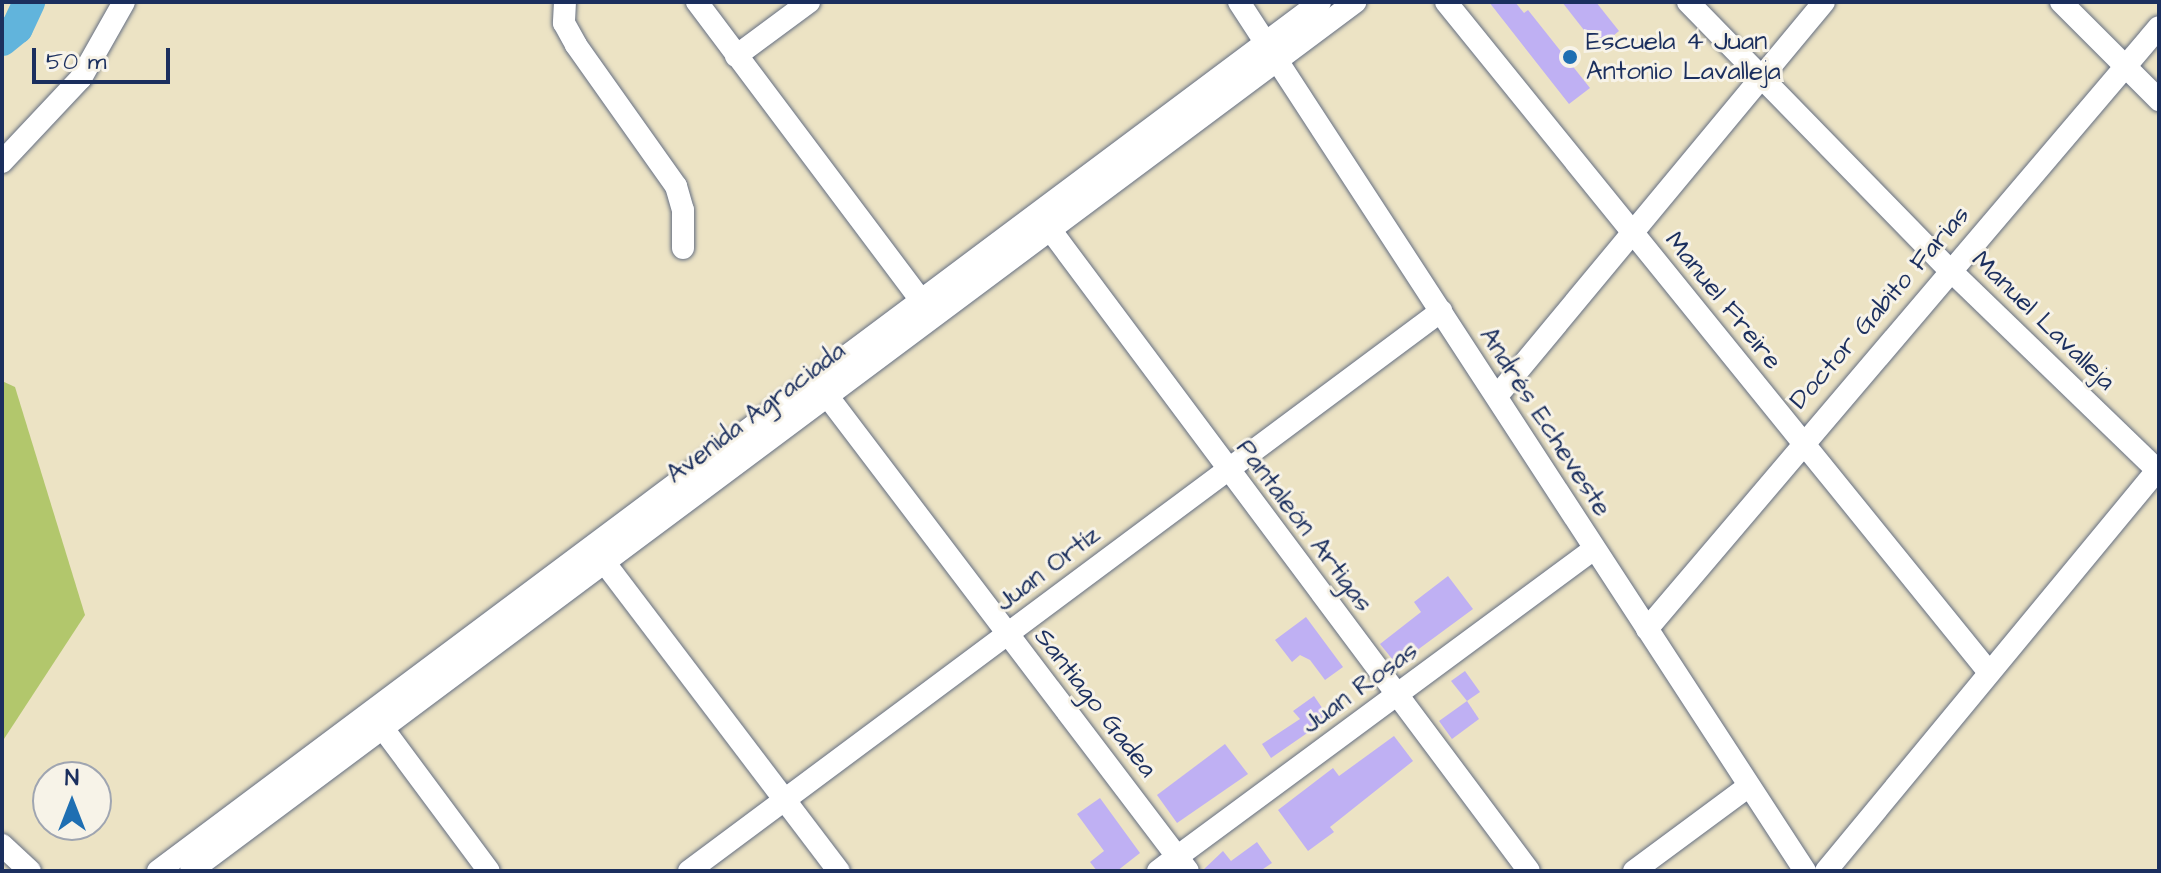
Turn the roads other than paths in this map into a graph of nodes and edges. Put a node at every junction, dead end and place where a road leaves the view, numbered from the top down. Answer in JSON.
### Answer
{"nodes":[{"id":1,"x":124,"y":2,"type":"edge"},
{"id":2,"x":565,"y":2,"type":"edge"},
{"id":3,"x":697,"y":2,"type":"edge"},
{"id":4,"x":809,"y":2,"type":"edge"},
{"id":5,"x":1239,"y":2,"type":"edge"},
{"id":6,"x":1320,"y":2,"type":"edge"},
{"id":7,"x":1355,"y":2,"type":"edge"},
{"id":8,"x":1446,"y":2,"type":"edge"},
{"id":9,"x":1688,"y":2,"type":"edge"},
{"id":10,"x":1824,"y":2,"type":"edge"},
{"id":11,"x":2061,"y":2,"type":"edge"},
{"id":12,"x":2159,"y":27,"type":"edge"},
{"id":13,"x":1275,"y":50,"type":"junction"},
{"id":14,"x":736,"y":56,"type":"junction"},
{"id":15,"x":2125,"y":67,"type":"junction"},
{"id":16,"x":1763,"y":76,"type":"junction"},
{"id":17,"x":2159,"y":100,"type":"edge"},
{"id":18,"x":2,"y":162,"type":"edge"},
{"id":19,"x":1043,"y":221,"type":"junction"},
{"id":20,"x":1632,"y":231,"type":"junction"},
{"id":21,"x":683,"y":248,"type":"dead end"},
{"id":22,"x":1949,"y":269,"type":"junction"},
{"id":23,"x":927,"y":309,"type":"junction"},
{"id":24,"x":1441,"y":311,"type":"junction"},
{"id":25,"x":820,"y":386,"type":"junction"},
{"id":26,"x":1497,"y":396,"type":"junction"},
{"id":27,"x":1801,"y":442,"type":"junction"},
{"id":28,"x":1227,"y":469,"type":"junction"},
{"id":29,"x":2158,"y":470,"type":"edge"},
{"id":30,"x":1594,"y":549,"type":"junction"},
{"id":31,"x":598,"y":553,"type":"junction"},
{"id":32,"x":1647,"y":629,"type":"junction"},
{"id":33,"x":1008,"y":636,"type":"junction"},
{"id":34,"x":1988,"y":671,"type":"junction"},
{"id":35,"x":1397,"y":696,"type":"junction"},
{"id":36,"x":376,"y":719,"type":"junction"},
{"id":37,"x":1746,"y":788,"type":"junction"},
{"id":38,"x":785,"y":800,"type":"junction"},
{"id":39,"x":2,"y":845,"type":"edge"},
{"id":40,"x":1183,"y":864,"type":"edge"},
{"id":41,"x":30,"y":871,"type":"edge"},
{"id":42,"x":158,"y":871,"type":"edge"},
{"id":43,"x":191,"y":871,"type":"edge"},
{"id":44,"x":489,"y":871,"type":"edge"},
{"id":45,"x":689,"y":871,"type":"edge"},
{"id":46,"x":839,"y":871,"type":"edge"},
{"id":47,"x":1158,"y":871,"type":"edge"},
{"id":48,"x":1529,"y":871,"type":"edge"},
{"id":49,"x":1634,"y":871,"type":"edge"},
{"id":50,"x":1805,"y":871,"type":"edge"},
{"id":51,"x":1826,"y":871,"type":"edge"}],
"edges":[{"from":1,"to":18,"type":"street"},
{"from":2,"to":21,"type":"street"},
{"from":3,"to":14,"type":"street"},
{"from":4,"to":14,"type":"street"},
{"from":5,"to":13,"type":"street","name":"Andrés Echeveste"},
{"from":6,"to":13,"type":"street","name":"Avenida Agraciada"},
{"from":7,"to":13,"type":"street","name":"Avenida Agraciada"},
{"from":8,"to":20,"type":"street","name":"Manuel Freire"},
{"from":9,"to":16,"type":"street","name":"Manuel Lavalleja"},
{"from":10,"to":16,"type":"street"},
{"from":11,"to":15,"type":"street"},
{"from":12,"to":15,"type":"street","name":"Doctor Gabito Farias"},
{"from":13,"to":19,"type":"street","name":"Avenida Agraciada"},
{"from":13,"to":24,"type":"street","name":"Andrés Echeveste"},
{"from":14,"to":23,"type":"street"},
{"from":15,"to":17,"type":"street"},
{"from":15,"to":22,"type":"street","name":"Doctor Gabito Farias"},
{"from":16,"to":20,"type":"street"},
{"from":16,"to":22,"type":"street","name":"Manuel Lavalleja"},
{"from":19,"to":23,"type":"street","name":"Avenida Agraciada"},
{"from":19,"to":28,"type":"street","name":"Pantaleón Artigas"},
{"from":20,"to":26,"type":"street"},
{"from":20,"to":27,"type":"street","name":"Manuel Freire"},
{"from":22,"to":27,"type":"street","name":"Doctor Gabito Farias"},
{"from":22,"to":29,"type":"street","name":"Manuel Lavalleja"},
{"from":23,"to":25,"type":"street","name":"Avenida Agraciada"},
{"from":24,"to":26,"type":"street","name":"Andrés Echeveste"},
{"from":24,"to":28,"type":"street","name":"Juan Ortíz"},
{"from":25,"to":31,"type":"street","name":"Avenida Agraciada"},
{"from":25,"to":33,"type":"street","name":"Santiago Gadea"},
{"from":26,"to":30,"type":"street","name":"Andrés Echeveste"},
{"from":27,"to":32,"type":"street","name":"Doctor Gabito Farias"},
{"from":27,"to":34,"type":"street","name":"Manuel Freire"},
{"from":28,"to":33,"type":"street","name":"Juan Ortíz"},
{"from":28,"to":35,"type":"street","name":"Pantaleón Artigas"},
{"from":29,"to":34,"type":"street"},
{"from":30,"to":32,"type":"street","name":"Andrés Echeveste"},
{"from":30,"to":35,"type":"street","name":"Juan Rosas"},
{"from":31,"to":36,"type":"street","name":"Avenida Agraciada"},
{"from":31,"to":38,"type":"street"},
{"from":32,"to":37,"type":"street","name":"Andrés Echeveste"},
{"from":33,"to":38,"type":"street","name":"Juan Ortíz"},
{"from":33,"to":40,"type":"street","name":"Santiago Gadea"},
{"from":34,"to":51,"type":"street"},
{"from":35,"to":40,"type":"street","name":"Juan Rosas"},
{"from":35,"to":48,"type":"street","name":"Pantaleón Artigas"},
{"from":36,"to":42,"type":"street","name":"Avenida Agraciada"},
{"from":36,"to":43,"type":"street","name":"Avenida Agraciada"},
{"from":36,"to":44,"type":"street"},
{"from":37,"to":49,"type":"street"},
{"from":37,"to":50,"type":"street","name":"Andrés Echeveste"},
{"from":38,"to":45,"type":"street","name":"Juan Ortíz"},
{"from":38,"to":46,"type":"street"},
{"from":39,"to":41,"type":"street"},
{"from":40,"to":47,"type":"street","name":"Juan Rosas"}]}
